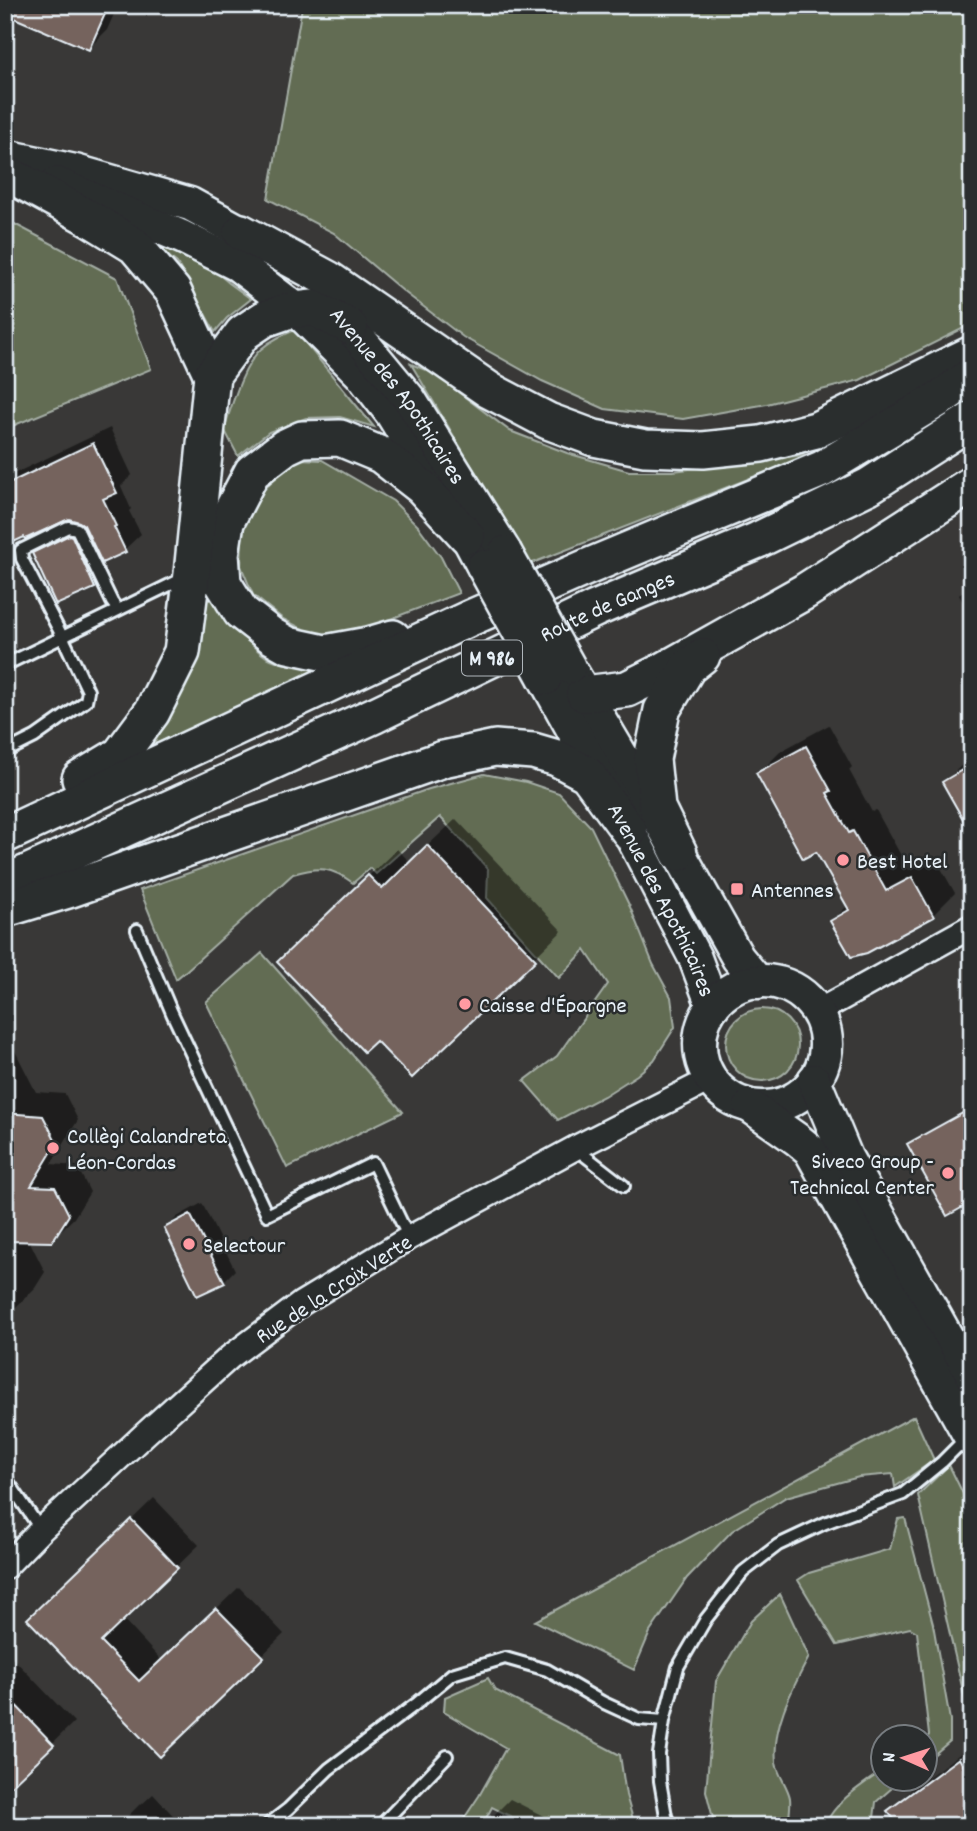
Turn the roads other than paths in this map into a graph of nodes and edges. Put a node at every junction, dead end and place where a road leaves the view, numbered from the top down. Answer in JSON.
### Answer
{"nodes":[{"id":1,"x":5,"y":156,"type":"edge"},
{"id":2,"x":5,"y":164,"type":"edge"},
{"id":3,"x":5,"y":172,"type":"edge"},
{"id":4,"x":242,"y":232,"type":"junction"},
{"id":5,"x":297,"y":310,"type":"junction"},
{"id":6,"x":350,"y":327,"type":"junction"},
{"id":7,"x":972,"y":354,"type":"edge"},
{"id":8,"x":212,"y":375,"type":"junction"},
{"id":9,"x":972,"y":375,"type":"edge"},
{"id":10,"x":972,"y":420,"type":"edge"},
{"id":11,"x":972,"y":484,"type":"edge"},
{"id":12,"x":488,"y":553,"type":"junction"},
{"id":13,"x":192,"y":574,"type":"junction"},
{"id":14,"x":118,"y":610,"type":"junction"},
{"id":15,"x":468,"y":619,"type":"junction"},
{"id":16,"x":727,"y":636,"type":"junction"},
{"id":17,"x":63,"y":638,"type":"junction"},
{"id":18,"x":5,"y":665,"type":"edge"},
{"id":19,"x":563,"y":678,"type":"junction"},
{"id":20,"x":5,"y":752,"type":"edge"},
{"id":21,"x":5,"y":823,"type":"edge"},
{"id":22,"x":629,"y":831,"type":"junction"},
{"id":23,"x":5,"y":835,"type":"edge"},
{"id":24,"x":679,"y":853,"type":"junction"},
{"id":25,"x":5,"y":883,"type":"edge"},
{"id":26,"x":5,"y":909,"type":"edge"},
{"id":27,"x":972,"y":926,"type":"edge"},
{"id":28,"x":137,"y":930,"type":"dead end"},
{"id":29,"x":758,"y":982,"type":"junction"},
{"id":30,"x":713,"y":1006,"type":"junction"},
{"id":31,"x":817,"y":1012,"type":"junction"},
{"id":32,"x":711,"y":1079,"type":"junction"},
{"id":33,"x":814,"y":1080,"type":"junction"},
{"id":34,"x":750,"y":1106,"type":"junction"},
{"id":35,"x":575,"y":1148,"type":"junction"},
{"id":36,"x":624,"y":1186,"type":"dead end"},
{"id":37,"x":409,"y":1238,"type":"junction"},
{"id":38,"x":972,"y":1382,"type":"edge"},
{"id":39,"x":970,"y":1437,"type":"edge"},
{"id":40,"x":5,"y":1477,"type":"edge"},
{"id":41,"x":41,"y":1530,"type":"junction"},
{"id":42,"x":5,"y":1567,"type":"edge"},
{"id":43,"x":664,"y":1721,"type":"junction"},
{"id":44,"x":447,"y":1756,"type":"dead end"},
{"id":45,"x":266,"y":1826,"type":"edge"},
{"id":46,"x":380,"y":1826,"type":"edge"},
{"id":47,"x":670,"y":1826,"type":"edge"}],
"edges":[{"from":1,"to":4,"type":"street","name":"Avenue des Apothicaires"},
{"from":2,"to":5,"type":"street","name":"Avenue des Apothicaires"},
{"from":3,"to":8,"type":"main road"},
{"from":4,"to":6,"type":"street","name":"Avenue des Apothicaires"},
{"from":4,"to":7,"type":"main road"},
{"from":5,"to":6,"type":"main road"},
{"from":5,"to":8,"type":"main road"},
{"from":5,"to":12,"type":"street","name":"Avenue des Apothicaires"},
{"from":6,"to":12,"type":"street","name":"Avenue des Apothicaires"},
{"from":8,"to":13,"type":"main road"},
{"from":9,"to":15,"type":"main road","name":"Route de Ganges","number":"M 986"},
{"from":10,"to":25,"type":"main road","name":"Route de Ganges","number":"M 986"},
{"from":11,"to":16,"type":"main road"},
{"from":12,"to":15,"type":"main road","number":"M 986"},
{"from":12,"to":19,"type":"street","name":"Avenue des Apothicaires","bridge":true},
{"from":13,"to":14,"type":"lane"},
{"from":13,"to":21,"type":"main road"},
{"from":14,"to":17,"type":"lane"},
{"from":14,"to":17,"type":"lane"},
{"from":15,"to":23,"type":"main road","name":"Route de Ganges","number":"M 986"},
{"from":16,"to":19,"type":"main road"},
{"from":16,"to":24,"type":"main road"},
{"from":17,"to":18,"type":"lane"},
{"from":17,"to":20,"type":"lane"},
{"from":19,"to":22,"type":"street","name":"Avenue des Apothicaires"},
{"from":19,"to":24,"type":"street","name":"Avenue des Apothicaires"},
{"from":22,"to":26,"type":"main road"},
{"from":22,"to":30,"type":"street","name":"Avenue des Apothicaires"},
{"from":24,"to":29,"type":"street","name":"Avenue des Apothicaires"},
{"from":27,"to":31,"type":"street"},
{"from":28,"to":37,"type":"lane"},
{"from":29,"to":30,"type":"street","name":"Avenue des Apothicaires"},
{"from":29,"to":31,"type":"street","name":"Avenue des Apothicaires"},
{"from":30,"to":32,"type":"street","name":"Avenue des Apothicaires"},
{"from":31,"to":33,"type":"street"},
{"from":32,"to":34,"type":"street"},
{"from":32,"to":35,"type":"street","name":"Rue de la Croix Verte"},
{"from":33,"to":34,"type":"street"},
{"from":33,"to":38,"type":"street"},
{"from":34,"to":39,"type":"street"},
{"from":35,"to":36,"type":"lane"},
{"from":35,"to":37,"type":"street","name":"Rue de la Croix Verte"},
{"from":37,"to":41,"type":"street","name":"Rue de la Croix Verte"},
{"from":39,"to":43,"type":"lane"},
{"from":40,"to":41,"type":"lane"},
{"from":41,"to":42,"type":"street","name":"Rue de la Croix Verte"},
{"from":43,"to":45,"type":"lane"},
{"from":43,"to":47,"type":"lane"},
{"from":44,"to":46,"type":"lane"}]}
